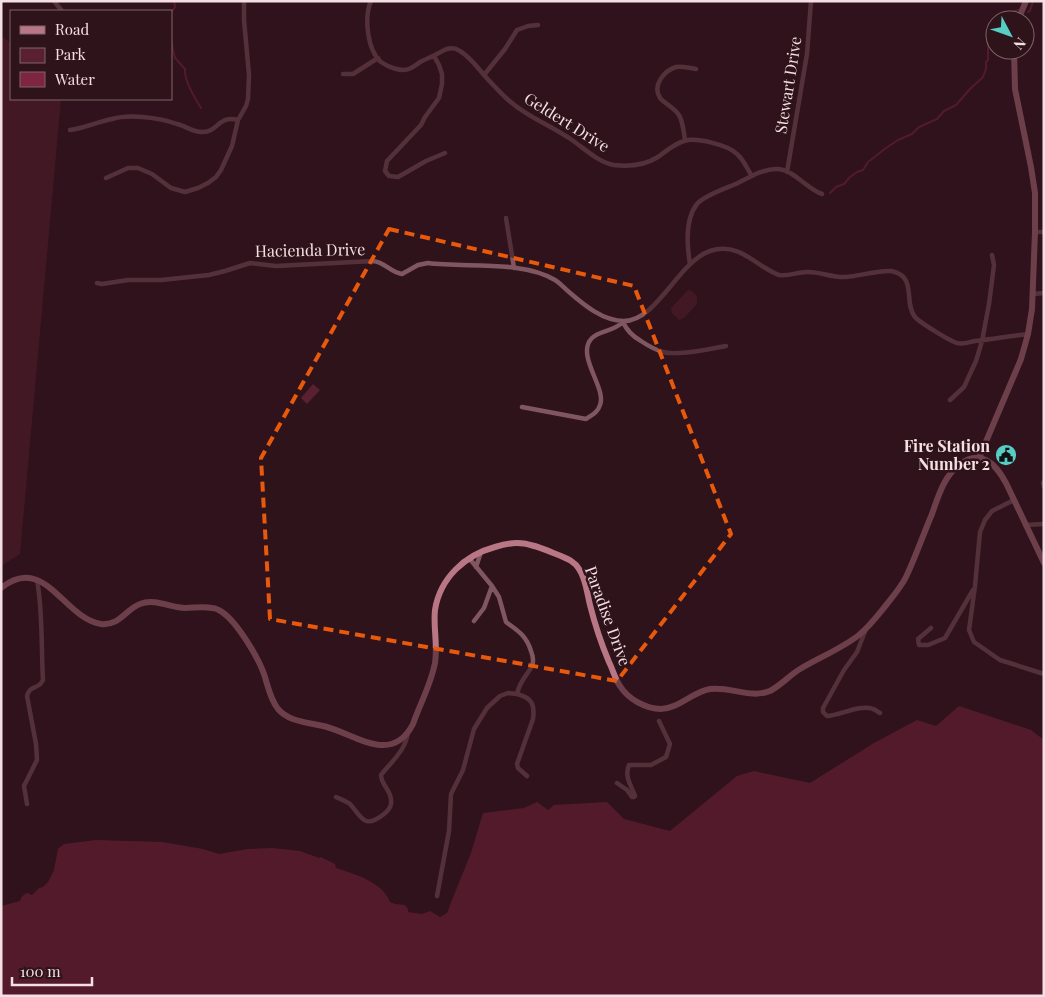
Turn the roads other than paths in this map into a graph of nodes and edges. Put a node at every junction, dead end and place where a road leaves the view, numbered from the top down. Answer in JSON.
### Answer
{"nodes":[{"id":1,"x":244,"y":1,"type":"edge"},
{"id":2,"x":371,"y":1,"type":"edge"},
{"id":3,"x":811,"y":1,"type":"edge"},
{"id":4,"x":538,"y":25,"type":"dead end"},
{"id":5,"x":434,"y":56,"type":"junction"},
{"id":6,"x":378,"y":58,"type":"junction"},
{"id":7,"x":1014,"y":60,"type":"edge"},
{"id":8,"x":696,"y":69,"type":"dead end"},
{"id":9,"x":343,"y":74,"type":"dead end"},
{"id":10,"x":484,"y":75,"type":"junction"},
{"id":11,"x":238,"y":120,"type":"junction"},
{"id":12,"x":70,"y":130,"type":"dead end"},
{"id":13,"x":685,"y":140,"type":"junction"},
{"id":14,"x":445,"y":153,"type":"dead end"},
{"id":15,"x":787,"y":172,"type":"junction"},
{"id":16,"x":752,"y":176,"type":"junction"},
{"id":17,"x":106,"y":178,"type":"dead end"},
{"id":18,"x":822,"y":194,"type":"dead end"},
{"id":19,"x":506,"y":218,"type":"dead end"},
{"id":20,"x":1035,"y":232,"type":"junction"},
{"id":21,"x":1044,"y":232,"type":"edge"},
{"id":22,"x":992,"y":256,"type":"dead end"},
{"id":23,"x":690,"y":264,"type":"junction"},
{"id":24,"x":514,"y":268,"type":"junction"},
{"id":25,"x":98,"y":283,"type":"dead end"},
{"id":26,"x":1044,"y":293,"type":"edge"},
{"id":27,"x":1033,"y":294,"type":"junction"},
{"id":28,"x":623,"y":322,"type":"junction"},
{"id":29,"x":1028,"y":334,"type":"junction"},
{"id":30,"x":982,"y":340,"type":"junction"},
{"id":31,"x":726,"y":346,"type":"dead end"},
{"id":32,"x":950,"y":400,"type":"dead end"},
{"id":33,"x":522,"y":407,"type":"dead end"},
{"id":34,"x":979,"y":458,"type":"junction"},
{"id":35,"x":1044,"y":481,"type":"edge"},
{"id":36,"x":1044,"y":487,"type":"edge"},
{"id":37,"x":1014,"y":500,"type":"junction"},
{"id":38,"x":1044,"y":524,"type":"edge"},
{"id":39,"x":1025,"y":525,"type":"junction"},
{"id":40,"x":481,"y":552,"type":"junction"},
{"id":41,"x":469,"y":558,"type":"junction"},
{"id":42,"x":1044,"y":563,"type":"edge"},
{"id":43,"x":476,"y":567,"type":"junction"},
{"id":44,"x":37,"y":580,"type":"junction"},
{"id":45,"x":492,"y":586,"type":"junction"},
{"id":46,"x":975,"y":586,"type":"junction"},
{"id":47,"x":1,"y":588,"type":"edge"},
{"id":48,"x":474,"y":621,"type":"dead end"},
{"id":49,"x":867,"y":628,"type":"junction"},
{"id":50,"x":931,"y":628,"type":"dead end"},
{"id":51,"x":1044,"y":674,"type":"edge"},
{"id":52,"x":517,"y":694,"type":"junction"},
{"id":53,"x":880,"y":714,"type":"dead end"},
{"id":54,"x":659,"y":721,"type":"dead end"},
{"id":55,"x":408,"y":733,"type":"junction"},
{"id":56,"x":527,"y":776,"type":"dead end"},
{"id":57,"x":617,"y":783,"type":"dead end"},
{"id":58,"x":336,"y":797,"type":"dead end"},
{"id":59,"x":27,"y":804,"type":"dead end"},
{"id":60,"x":437,"y":896,"type":"dead end"}],
"edges":[{"from":1,"to":11,"type":"street"},
{"from":2,"to":6,"type":"street"},
{"from":3,"to":15,"type":"street","name":"Stewart Drive"},
{"from":4,"to":10,"type":"street"},
{"from":5,"to":6,"type":"street","name":"Geldert Drive"},
{"from":5,"to":10,"type":"street","name":"Geldert Drive"},
{"from":5,"to":14,"type":"street"},
{"from":6,"to":9,"type":"street"},
{"from":7,"to":20,"type":"street"},
{"from":8,"to":13,"type":"street"},
{"from":10,"to":13,"type":"street","name":"Geldert Drive"},
{"from":11,"to":12,"type":"street"},
{"from":11,"to":17,"type":"street"},
{"from":13,"to":16,"type":"street"},
{"from":15,"to":16,"type":"street"},
{"from":15,"to":18,"type":"street"},
{"from":16,"to":23,"type":"street"},
{"from":19,"to":24,"type":"street"},
{"from":20,"to":21,"type":"street"},
{"from":20,"to":27,"type":"street"},
{"from":22,"to":30,"type":"street"},
{"from":23,"to":28,"type":"street"},
{"from":23,"to":30,"type":"street"},
{"from":24,"to":25,"type":"street","name":"Hacienda Drive"},
{"from":24,"to":28,"type":"street","name":"Hacienda Drive"},
{"from":26,"to":27,"type":"street"},
{"from":27,"to":29,"type":"street"},
{"from":28,"to":31,"type":"street"},
{"from":28,"to":33,"type":"street"},
{"from":29,"to":30,"type":"street"},
{"from":29,"to":34,"type":"street"},
{"from":30,"to":32,"type":"street"},
{"from":34,"to":37,"type":"street"},
{"from":34,"to":49,"type":"street","name":"Paradise Drive"},
{"from":35,"to":36,"type":"street"},
{"from":37,"to":39,"type":"street"},
{"from":37,"to":46,"type":"street"},
{"from":38,"to":39,"type":"street"},
{"from":39,"to":42,"type":"street"},
{"from":40,"to":41,"type":"street","name":"Paradise Drive"},
{"from":40,"to":43,"type":"street"},
{"from":40,"to":49,"type":"street","name":"Paradise Drive"},
{"from":41,"to":43,"type":"street"},
{"from":41,"to":55,"type":"street","name":"Paradise Drive"},
{"from":43,"to":45,"type":"street"},
{"from":44,"to":47,"type":"street"},
{"from":44,"to":55,"type":"street"},
{"from":44,"to":59,"type":"street"},
{"from":45,"to":48,"type":"street"},
{"from":45,"to":52,"type":"street"},
{"from":46,"to":50,"type":"street"},
{"from":46,"to":51,"type":"street"},
{"from":49,"to":53,"type":"street"},
{"from":52,"to":56,"type":"street"},
{"from":52,"to":60,"type":"street"},
{"from":54,"to":57,"type":"street"},
{"from":55,"to":58,"type":"street"}]}
